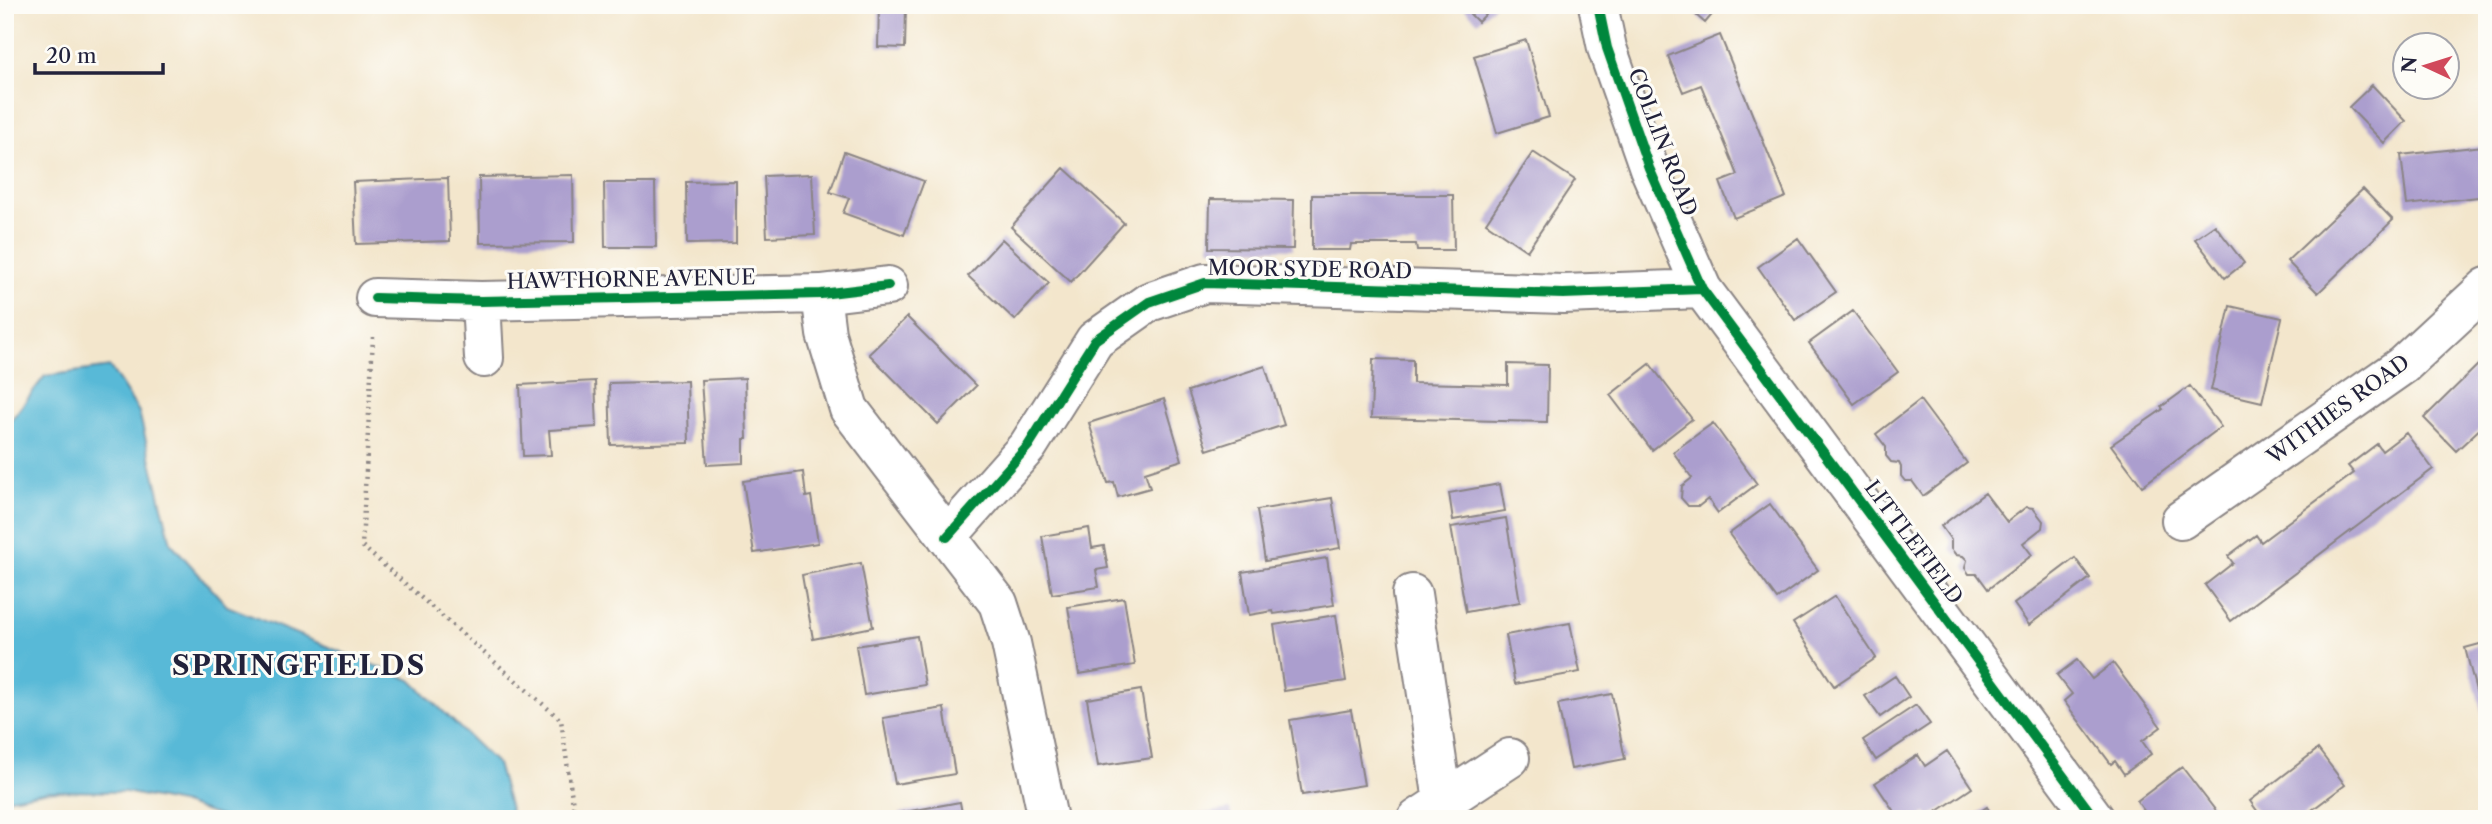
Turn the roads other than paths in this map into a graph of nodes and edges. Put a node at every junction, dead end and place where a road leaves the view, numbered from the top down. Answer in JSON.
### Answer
{"nodes":[{"id":1,"x":1598,"y":5,"type":"edge"},
{"id":2,"x":888,"y":286,"type":"dead end"},
{"id":3,"x":2487,"y":287,"type":"edge"},
{"id":4,"x":1702,"y":289,"type":"junction"},
{"id":5,"x":821,"y":294,"type":"junction"},
{"id":6,"x":375,"y":298,"type":"road end"},
{"id":7,"x":481,"y":301,"type":"junction"},
{"id":8,"x":484,"y":358,"type":"dead end"},
{"id":9,"x":2181,"y":520,"type":"dead end"},
{"id":10,"x":947,"y":537,"type":"junction"},
{"id":11,"x":1412,"y":594,"type":"dead end"},
{"id":12,"x":1510,"y":758,"type":"dead end"},
{"id":13,"x":1430,"y":810,"type":"edge"},
{"id":14,"x":1048,"y":819,"type":"edge"},
{"id":15,"x":2095,"y":819,"type":"edge"}],
"edges":[{"from":1,"to":4,"type":"street","name":"COLLIN ROAD"},
{"from":2,"to":5,"type":"street","name":"HAWTHORNE AVENUE"},
{"from":3,"to":9,"type":"street","name":"WITHIES ROAD"},
{"from":4,"to":10,"type":"street","name":"MOOR SYDE ROAD"},
{"from":4,"to":15,"type":"street","name":"LITTLEFIELD"},
{"from":5,"to":7,"type":"street","name":"HAWTHORNE AVENUE"},
{"from":5,"to":10,"type":"street"},
{"from":6,"to":7,"type":"street","name":"HAWTHORNE AVENUE"},
{"from":7,"to":8,"type":"street","name":"HAWTHORNE AVENUE"},
{"from":10,"to":14,"type":"street"},
{"from":11,"to":13,"type":"street"},
{"from":12,"to":13,"type":"street"}]}
